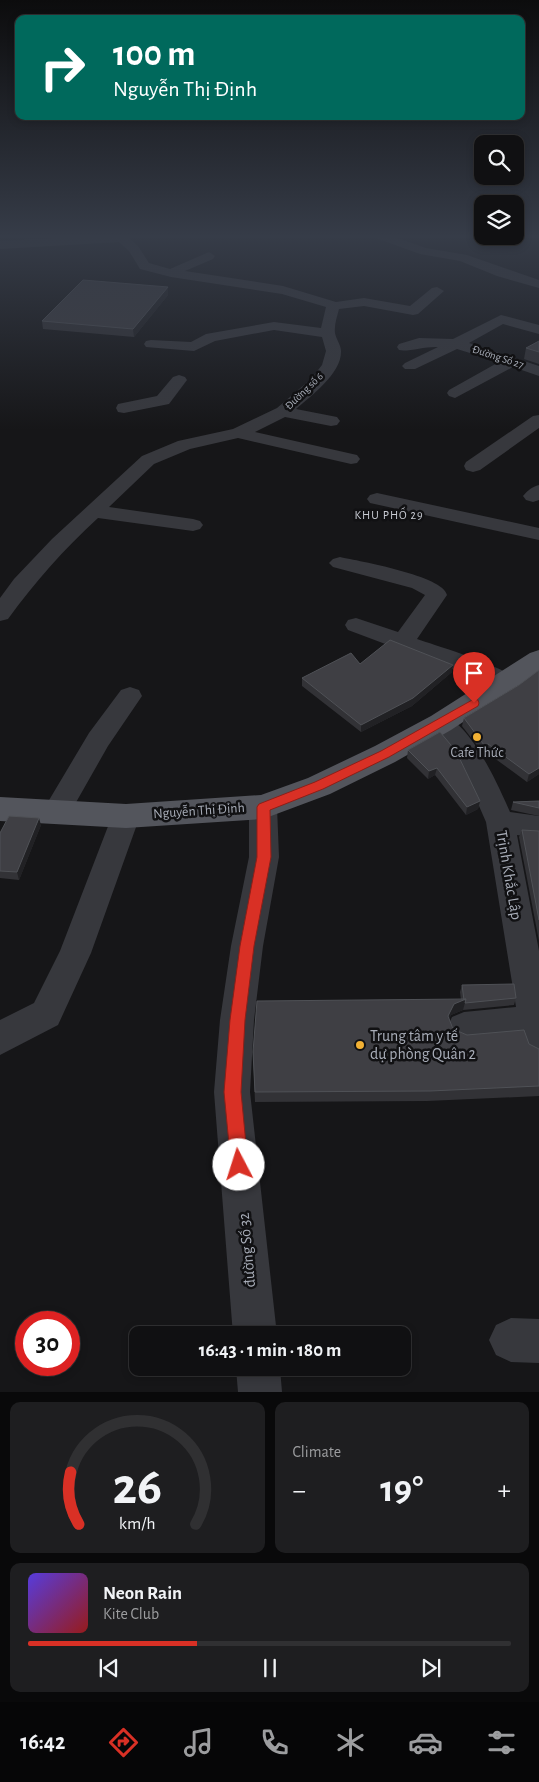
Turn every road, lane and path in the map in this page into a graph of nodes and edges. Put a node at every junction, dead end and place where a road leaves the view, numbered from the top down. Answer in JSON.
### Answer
{"nodes":[{"id":1,"x":317,"y":300,"type":"edge"},
{"id":2,"x":427,"y":300,"type":"edge"},
{"id":3,"x":333,"y":306,"type":"junction"},
{"id":4,"x":539,"y":330,"type":"edge"},
{"id":5,"x":328,"y":333,"type":"junction"},
{"id":6,"x":149,"y":337,"type":"dead end"},
{"id":7,"x":456,"y":344,"type":"junction"},
{"id":8,"x":404,"y":347,"type":"dead end"},
{"id":9,"x":511,"y":362,"type":"junction"},
{"id":10,"x":410,"y":366,"type":"dead end"},
{"id":11,"x":539,"y":371,"type":"edge"},
{"id":12,"x":179,"y":380,"type":"dead end"},
{"id":13,"x":455,"y":392,"type":"dead end"},
{"id":14,"x":124,"y":408,"type":"dead end"},
{"id":15,"x":283,"y":412,"type":"junction"},
{"id":16,"x":539,"y":420,"type":"edge"},
{"id":17,"x":331,"y":421,"type":"dead end"},
{"id":18,"x":238,"y":433,"type":"junction"},
{"id":19,"x":351,"y":459,"type":"dead end"},
{"id":20,"x":473,"y":466,"type":"dead end"},
{"id":21,"x":377,"y":499,"type":"dead end"},
{"id":22,"x":93,"y":511,"type":"junction"},
{"id":23,"x":193,"y":525,"type":"dead end"},
{"id":24,"x":539,"y":534,"type":"edge"},
{"id":25,"x":340,"y":563,"type":"dead end"},
{"id":26,"x":3,"y":606,"type":"edge"},
{"id":27,"x":356,"y":625,"type":"dead end"},
{"id":28,"x":403,"y":642,"type":"junction"},
{"id":29,"x":539,"y":659,"type":"edge"},
{"id":30,"x":506,"y":682,"type":"junction"},
{"id":31,"x":130,"y":696,"type":"dead end"},
{"id":32,"x":441,"y":723,"type":"junction"},
{"id":33,"x":264,"y":807,"type":"junction"},
{"id":34,"x":0,"y":809,"type":"edge"},
{"id":35,"x":56,"y":812,"type":"junction"},
{"id":36,"x":126,"y":816,"type":"junction"},
{"id":37,"x":500,"y":822,"type":"junction"},
{"id":38,"x":539,"y":827,"type":"edge"},
{"id":39,"x":464,"y":1028,"type":"dead end"},
{"id":40,"x":537,"y":1032,"type":"edge"},
{"id":41,"x":0,"y":1038,"type":"edge"},
{"id":42,"x":254,"y":1326,"type":"edge"},
{"id":43,"x":259,"y":1376,"type":"edge"},
{"id":44,"x":260,"y":1392,"type":"edge"}],
"edges":[{"from":1,"to":3,"type":"street"},
{"from":2,"to":3,"type":"street"},
{"from":3,"to":5,"type":"street","name":"Đường số 6"},
{"from":4,"to":7,"type":"street"},
{"from":5,"to":6,"type":"street"},
{"from":5,"to":15,"type":"street","name":"Đường số 6"},
{"from":7,"to":8,"type":"street","name":"Đường Số 27"},
{"from":7,"to":9,"type":"street","name":"Đường Số 27"},
{"from":7,"to":10,"type":"street"},
{"from":9,"to":11,"type":"street","name":"Đường Số 27"},
{"from":9,"to":13,"type":"street"},
{"from":12,"to":14,"type":"street"},
{"from":15,"to":17,"type":"street"},
{"from":15,"to":18,"type":"street","name":"Đường số 6"},
{"from":16,"to":20,"type":"street"},
{"from":18,"to":19,"type":"street"},
{"from":18,"to":22,"type":"street","name":"Đường số 6"},
{"from":21,"to":24,"type":"street"},
{"from":22,"to":23,"type":"street"},
{"from":22,"to":26,"type":"street","name":"Đường số 6"},
{"from":25,"to":28,"type":"street"},
{"from":27,"to":28,"type":"street"},
{"from":28,"to":30,"type":"street"},
{"from":29,"to":30,"type":"main road","name":"Nguyễn Thị Định"},
{"from":30,"to":32,"type":"main road","name":"Nguyễn Thị Định"},
{"from":31,"to":35,"type":"street"},
{"from":32,"to":33,"type":"main road","name":"Nguyễn Thị Định"},
{"from":32,"to":37,"type":"street","name":"Trịnh Khắc Lập"},
{"from":33,"to":36,"type":"main road","name":"Nguyễn Thị Định"},
{"from":33,"to":42,"type":"street","name":"đường Số 32"},
{"from":34,"to":35,"type":"main road","name":"Nguyễn Thị Định"},
{"from":35,"to":36,"type":"main road","name":"Nguyễn Thị Định"},
{"from":36,"to":41,"type":"street"},
{"from":37,"to":38,"type":"street"},
{"from":37,"to":40,"type":"street","name":"Trịnh Khắc Lập"},
{"from":39,"to":40,"type":"street"},
{"from":43,"to":44,"type":"street"}]}
